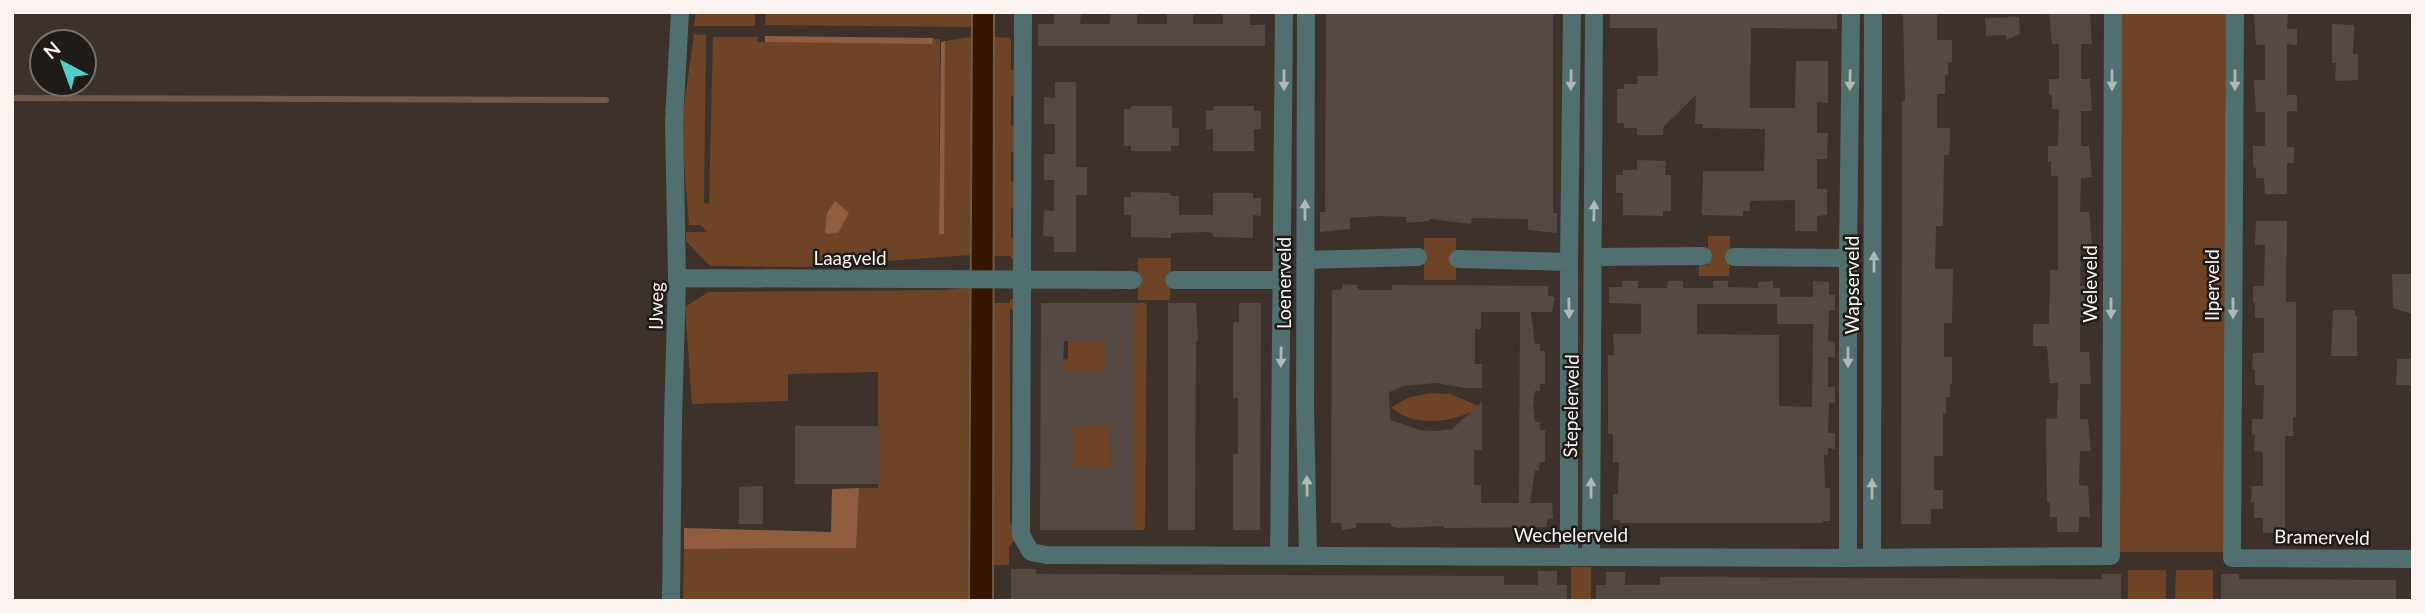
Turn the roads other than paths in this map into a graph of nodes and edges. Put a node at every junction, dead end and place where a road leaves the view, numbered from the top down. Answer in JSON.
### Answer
{"nodes":[{"id":1,"x":680,"y":12,"type":"edge"},
{"id":2,"x":1023,"y":12,"type":"edge"},
{"id":3,"x":1284,"y":12,"type":"edge"},
{"id":4,"x":1306,"y":12,"type":"edge"},
{"id":5,"x":1572,"y":12,"type":"edge"},
{"id":6,"x":1594,"y":12,"type":"edge"},
{"id":7,"x":1851,"y":12,"type":"edge"},
{"id":8,"x":1873,"y":12,"type":"edge"},
{"id":9,"x":2113,"y":12,"type":"edge"},
{"id":10,"x":2235,"y":12,"type":"edge"},
{"id":11,"x":1703,"y":256,"type":"dead end"},
{"id":12,"x":1418,"y":257,"type":"dead end"},
{"id":13,"x":1593,"y":257,"type":"junction"},
{"id":14,"x":1734,"y":257,"type":"dead end"},
{"id":15,"x":1848,"y":258,"type":"junction"},
{"id":16,"x":1305,"y":260,"type":"junction"},
{"id":17,"x":1458,"y":260,"type":"dead end"},
{"id":18,"x":1569,"y":262,"type":"junction"},
{"id":19,"x":677,"y":278,"type":"junction"},
{"id":20,"x":1015,"y":280,"type":"junction"},
{"id":21,"x":1133,"y":280,"type":"dead end"},
{"id":22,"x":1174,"y":280,"type":"dead end"},
{"id":23,"x":1282,"y":280,"type":"junction"},
{"id":24,"x":1308,"y":554,"type":"junction"},
{"id":25,"x":1279,"y":555,"type":"junction"},
{"id":26,"x":1569,"y":556,"type":"junction"},
{"id":27,"x":1591,"y":556,"type":"junction"},
{"id":28,"x":2111,"y":556,"type":"joint"},
{"id":29,"x":1848,"y":558,"type":"junction"},
{"id":30,"x":1872,"y":558,"type":"junction"},
{"id":31,"x":2232,"y":558,"type":"joint"},
{"id":32,"x":2413,"y":559,"type":"edge"},
{"id":33,"x":671,"y":601,"type":"edge"}],
"edges":[{"from":1,"to":19,"type":"street","name":"IJweg"},
{"from":2,"to":20,"type":"street"},
{"from":3,"to":23,"type":"street","name":"Loenerveld","one_way":true},
{"from":16,"to":4,"type":"street","name":"Loenerveld","one_way":true},
{"from":5,"to":18,"type":"street","name":"Stepelerveld","one_way":true},
{"from":13,"to":6,"type":"street","name":"Stepelerveld","one_way":true},
{"from":7,"to":15,"type":"street","name":"Wapserveld","one_way":true},
{"from":30,"to":8,"type":"street","name":"Wapserveld","one_way":true},
{"from":9,"to":28,"type":"street","name":"Weleveld","one_way":true},
{"from":10,"to":31,"type":"street","name":"Ilperveld","one_way":true},
{"from":11,"to":13,"type":"street"},
{"from":12,"to":16,"type":"street"},
{"from":27,"to":13,"type":"street","name":"Stepelerveld","one_way":true},
{"from":14,"to":15,"type":"street","name":"Wapserveld"},
{"from":15,"to":29,"type":"street","name":"Wapserveld","one_way":true},
{"from":24,"to":16,"type":"street","name":"Loenerveld","one_way":true},
{"from":17,"to":18,"type":"street"},
{"from":18,"to":26,"type":"street","name":"Stepelerveld","one_way":true},
{"from":19,"to":20,"type":"street","name":"Laagveld"},
{"from":19,"to":33,"type":"street","name":"IJweg"},
{"from":20,"to":21,"type":"street"},
{"from":20,"to":25,"type":"street","name":"Wechelerveld"},
{"from":22,"to":23,"type":"street","name":"Loenerveld"},
{"from":23,"to":25,"type":"street","name":"Loenerveld","one_way":true},
{"from":24,"to":25,"type":"street","name":"Wechelerveld"},
{"from":24,"to":26,"type":"street","name":"Wechelerveld"},
{"from":26,"to":27,"type":"street","name":"Wechelerveld"},
{"from":27,"to":29,"type":"street","name":"Wechelerveld"},
{"from":28,"to":30,"type":"street","name":"Wechelerveld"},
{"from":29,"to":30,"type":"street","name":"Wechelerveld"},
{"from":31,"to":32,"type":"street","name":"Bramerveld"}]}
